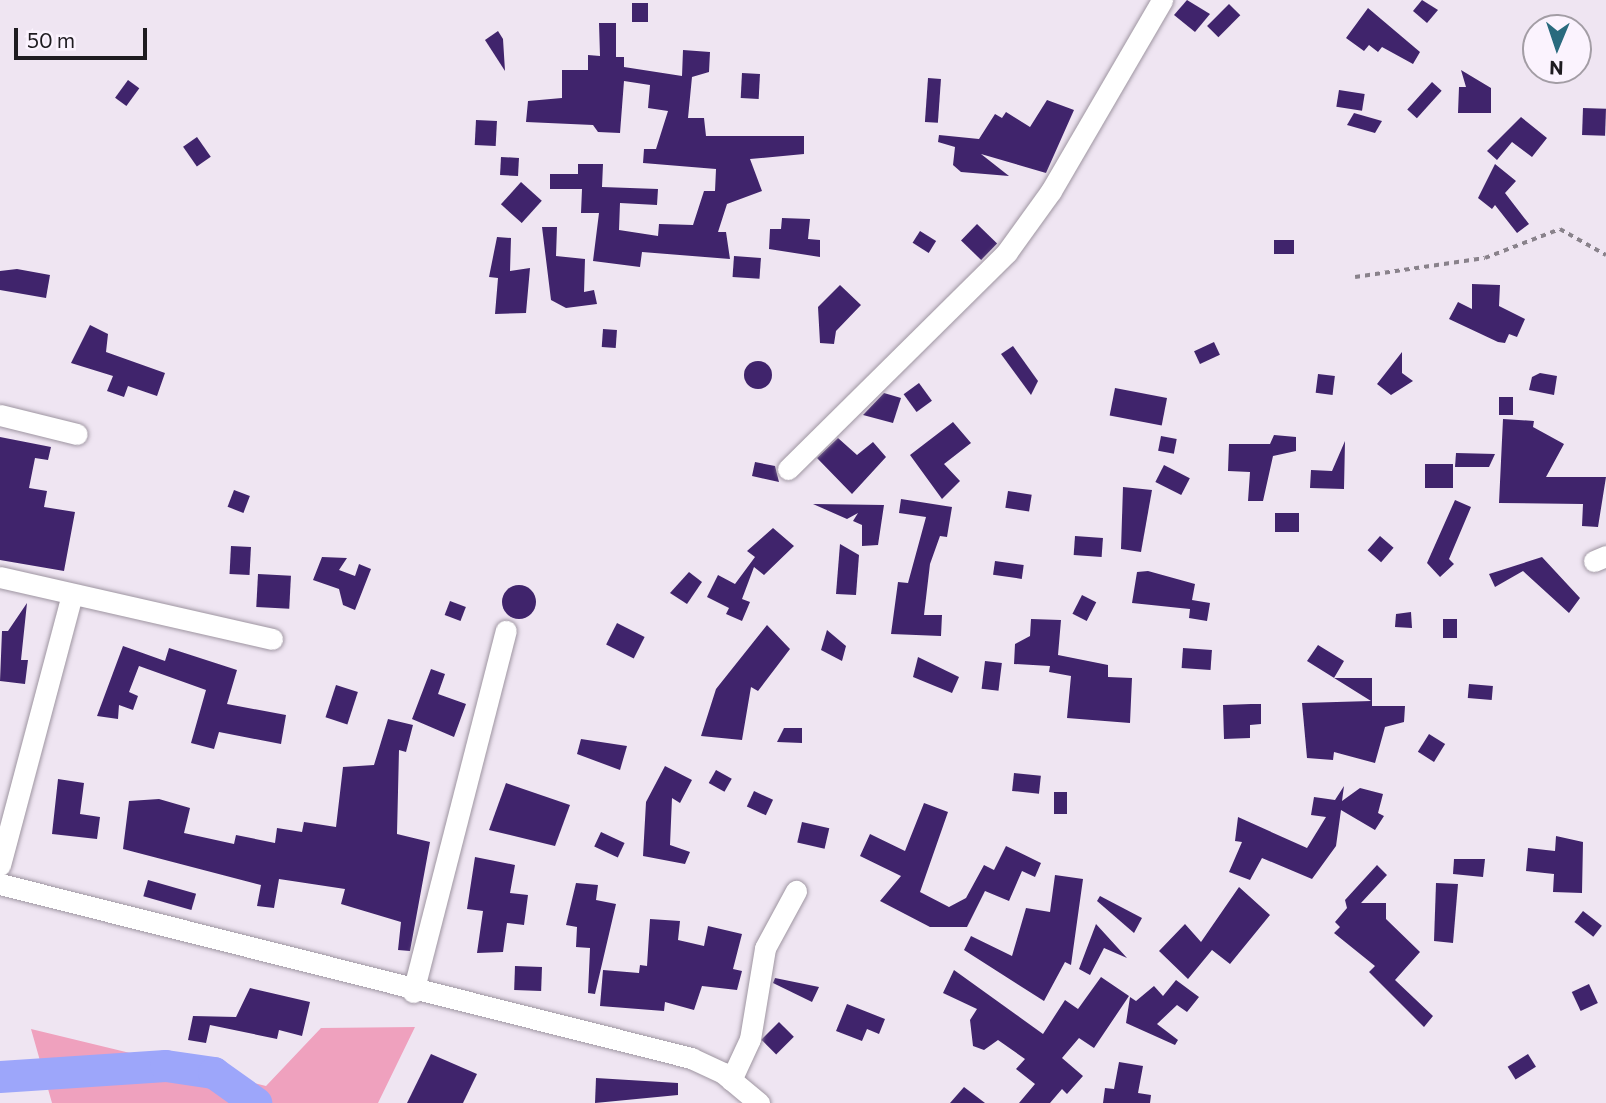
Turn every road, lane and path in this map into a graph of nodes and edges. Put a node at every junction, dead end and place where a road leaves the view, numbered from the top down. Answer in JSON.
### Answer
{"nodes":[{"id":1,"x":1163,"y":0,"type":"edge"},
{"id":2,"x":1606,"y":255,"type":"edge"},
{"id":3,"x":1355,"y":277,"type":"dead end"},
{"id":4,"x":0,"y":415,"type":"edge"},
{"id":5,"x":77,"y":434,"type":"dead end"},
{"id":6,"x":788,"y":469,"type":"dead end"},
{"id":7,"x":0,"y":577,"type":"edge"},
{"id":8,"x":72,"y":595,"type":"junction"},
{"id":9,"x":506,"y":631,"type":"dead end"},
{"id":10,"x":272,"y":639,"type":"dead end"},
{"id":11,"x":0,"y":866,"type":"edge"},
{"id":12,"x":0,"y":884,"type":"edge"},
{"id":13,"x":796,"y":891,"type":"dead end"},
{"id":14,"x":413,"y":992,"type":"junction"},
{"id":15,"x":732,"y":1080,"type":"junction"},
{"id":16,"x":759,"y":1103,"type":"edge"}],
"edges":[{"from":1,"to":6,"type":"street"},
{"from":2,"to":3,"type":"path"},
{"from":4,"to":5,"type":"street"},
{"from":7,"to":8,"type":"street"},
{"from":8,"to":10,"type":"street"},
{"from":8,"to":11,"type":"street"},
{"from":9,"to":14,"type":"street"},
{"from":12,"to":14,"type":"street"},
{"from":13,"to":15,"type":"street"},
{"from":14,"to":15,"type":"street"},
{"from":15,"to":16,"type":"street"}]}
